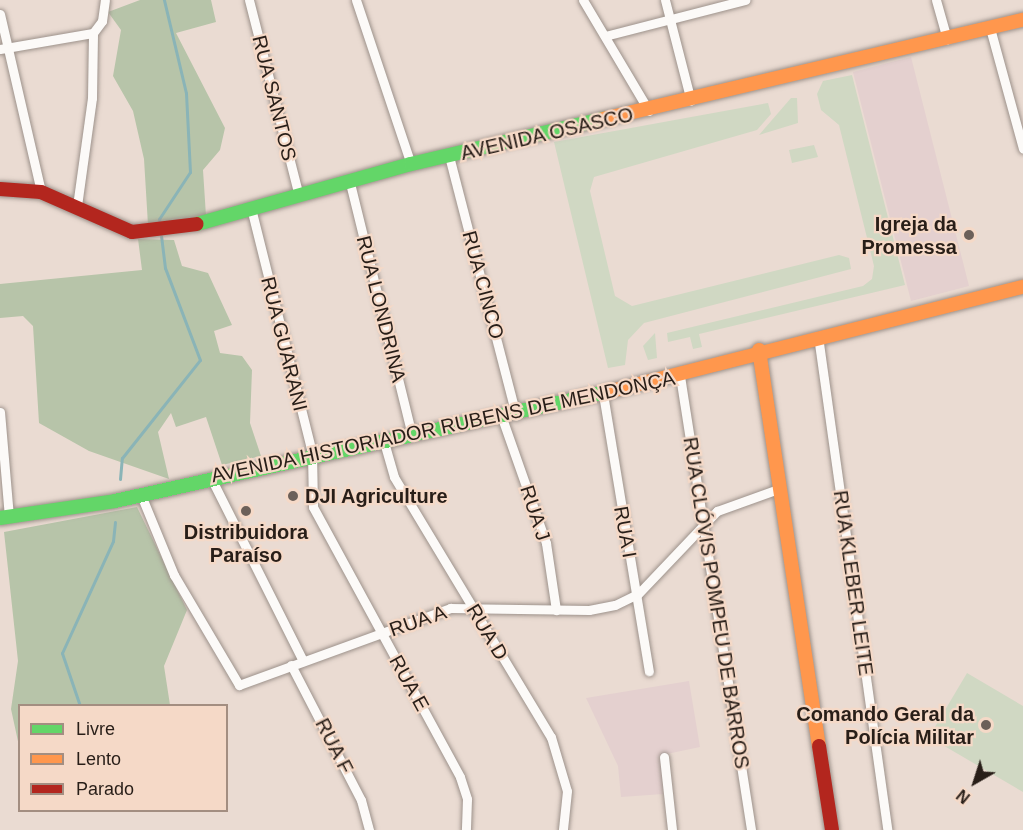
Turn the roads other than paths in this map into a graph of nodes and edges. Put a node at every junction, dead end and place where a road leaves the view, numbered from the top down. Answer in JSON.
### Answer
{"nodes":[{"id":1,"x":105,"y":0,"type":"edge"},
{"id":2,"x":249,"y":0,"type":"edge"},
{"id":3,"x":356,"y":0,"type":"edge"},
{"id":4,"x":583,"y":0,"type":"edge"},
{"id":5,"x":665,"y":0,"type":"edge"},
{"id":6,"x":745,"y":0,"type":"edge"},
{"id":7,"x":936,"y":0,"type":"edge"},
{"id":8,"x":0,"y":14,"type":"edge"},
{"id":9,"x":670,"y":17,"type":"junction"},
{"id":10,"x":1023,"y":20,"type":"edge"},
{"id":11,"x":990,"y":28,"type":"junction"},
{"id":12,"x":93,"y":33,"type":"junction"},
{"id":13,"x":605,"y":36,"type":"junction"},
{"id":14,"x":947,"y":39,"type":"junction"},
{"id":15,"x":5,"y":48,"type":"edge"},
{"id":16,"x":691,"y":101,"type":"junction"},
{"id":17,"x":649,"y":111,"type":"junction"},
{"id":18,"x":1023,"y":148,"type":"edge"},
{"id":19,"x":449,"y":156,"type":"junction"},
{"id":20,"x":411,"y":164,"type":"junction"},
{"id":21,"x":350,"y":183,"type":"junction"},
{"id":22,"x":0,"y":189,"type":"edge"},
{"id":23,"x":41,"y":192,"type":"junction"},
{"id":24,"x":299,"y":196,"type":"junction"},
{"id":25,"x":77,"y":206,"type":"junction"},
{"id":26,"x":252,"y":212,"type":"junction"},
{"id":27,"x":1023,"y":287,"type":"edge"},
{"id":28,"x":818,"y":336,"type":"junction"},
{"id":29,"x":759,"y":350,"type":"junction"},
{"id":30,"x":680,"y":376,"type":"junction"},
{"id":31,"x":603,"y":394,"type":"junction"},
{"id":32,"x":0,"y":412,"type":"edge"},
{"id":33,"x":516,"y":415,"type":"junction"},
{"id":34,"x":502,"y":418,"type":"junction"},
{"id":35,"x":1,"y":430,"type":"edge"},
{"id":36,"x":412,"y":436,"type":"junction"},
{"id":37,"x":384,"y":442,"type":"junction"},
{"id":38,"x":312,"y":453,"type":"junction"},
{"id":39,"x":310,"y":476,"type":"joint"},
{"id":40,"x":211,"y":478,"type":"junction"},
{"id":41,"x":778,"y":489,"type":"junction"},
{"id":42,"x":141,"y":495,"type":"junction"},
{"id":43,"x":4,"y":518,"type":"edge"},
{"id":44,"x":702,"y":521,"type":"junction"},
{"id":45,"x":638,"y":594,"type":"junction"},
{"id":46,"x":472,"y":608,"type":"junction"},
{"id":47,"x":556,"y":610,"type":"junction"},
{"id":48,"x":381,"y":633,"type":"junction"},
{"id":49,"x":303,"y":661,"type":"junction"},
{"id":50,"x":291,"y":665,"type":"junction"},
{"id":51,"x":649,"y":671,"type":"dead end"},
{"id":52,"x":664,"y":757,"type":"dead end"},
{"id":53,"x":369,"y":830,"type":"edge"},
{"id":54,"x":466,"y":830,"type":"edge"},
{"id":55,"x":563,"y":830,"type":"edge"},
{"id":56,"x":672,"y":830,"type":"edge"},
{"id":57,"x":751,"y":830,"type":"edge"},
{"id":58,"x":832,"y":830,"type":"edge"},
{"id":59,"x":887,"y":830,"type":"edge"}],
"edges":[{"from":1,"to":12,"type":"street"},
{"from":2,"to":24,"type":"street","name":"RUA SANTOS"},
{"from":3,"to":20,"type":"street"},
{"from":4,"to":13,"type":"street"},
{"from":5,"to":9,"type":"street"},
{"from":6,"to":9,"type":"street"},
{"from":7,"to":14,"type":"street"},
{"from":8,"to":15,"type":"street"},
{"from":9,"to":13,"type":"street"},
{"from":9,"to":16,"type":"street"},
{"from":10,"to":11,"type":"main road","name":"AVENIDA OSASCO"},
{"from":11,"to":14,"type":"main road","name":"AVENIDA OSASCO"},
{"from":11,"to":18,"type":"street"},
{"from":12,"to":15,"type":"street"},
{"from":12,"to":25,"type":"street"},
{"from":13,"to":17,"type":"street"},
{"from":14,"to":16,"type":"main road","name":"AVENIDA OSASCO"},
{"from":15,"to":23,"type":"street"},
{"from":16,"to":17,"type":"main road","name":"AVENIDA OSASCO"},
{"from":17,"to":19,"type":"main road","name":"AVENIDA OSASCO"},
{"from":19,"to":20,"type":"main road","name":"AVENIDA OSASCO"},
{"from":19,"to":33,"type":"street","name":"RUA CINCO"},
{"from":20,"to":21,"type":"main road","name":"AVENIDA OSASCO"},
{"from":21,"to":24,"type":"main road","name":"AVENIDA OSASCO"},
{"from":21,"to":36,"type":"street","name":"RUA LONDRINA"},
{"from":22,"to":23,"type":"main road","name":"AVENIDA OSASCO"},
{"from":23,"to":25,"type":"main road","name":"AVENIDA OSASCO"},
{"from":24,"to":26,"type":"main road","name":"AVENIDA OSASCO"},
{"from":25,"to":26,"type":"main road","name":"AVENIDA OSASCO"},
{"from":26,"to":38,"type":"street","name":"RUA GUARANI"},
{"from":27,"to":28,"type":"main road","name":"AVENIDA HISTORIADOR RUBENS DE MENDONÇA"},
{"from":28,"to":29,"type":"main road","name":"AVENIDA HISTORIADOR RUBENS DE MENDONÇA"},
{"from":28,"to":59,"type":"street","name":"RUA KLEBER LEITE"},
{"from":29,"to":30,"type":"main road","name":"AVENIDA HISTORIADOR RUBENS DE MENDONÇA"},
{"from":29,"to":41,"type":"main road"},
{"from":30,"to":31,"type":"main road","name":"AVENIDA HISTORIADOR RUBENS DE MENDONÇA"},
{"from":30,"to":44,"type":"street","name":"RUA CLÓVIS POMPEU DE BARROS"},
{"from":31,"to":33,"type":"main road","name":"AVENIDA HISTORIADOR RUBENS DE MENDONÇA"},
{"from":31,"to":45,"type":"street","name":"RUA I"},
{"from":32,"to":35,"type":"street"},
{"from":33,"to":34,"type":"main road","name":"AVENIDA HISTORIADOR RUBENS DE MENDONÇA"},
{"from":34,"to":36,"type":"main road","name":"AVENIDA HISTORIADOR RUBENS DE MENDONÇA"},
{"from":34,"to":47,"type":"street","name":"RUA J"},
{"from":35,"to":43,"type":"street"},
{"from":36,"to":37,"type":"main road","name":"AVENIDA HISTORIADOR RUBENS DE MENDONÇA"},
{"from":37,"to":38,"type":"main road","name":"AVENIDA HISTORIADOR RUBENS DE MENDONÇA"},
{"from":37,"to":46,"type":"street","name":"RUA D"},
{"from":38,"to":39,"type":"street","name":"RUA GUARANI"},
{"from":38,"to":40,"type":"main road","name":"AVENIDA HISTORIADOR RUBENS DE MENDONÇA"},
{"from":39,"to":48,"type":"street","name":"RUA E"},
{"from":40,"to":42,"type":"main road","name":"AVENIDA HISTORIADOR RUBENS DE MENDONÇA"},
{"from":40,"to":49,"type":"street"},
{"from":41,"to":44,"type":"street"},
{"from":41,"to":58,"type":"main road"},
{"from":42,"to":43,"type":"main road","name":"AVENIDA HISTORIADOR RUBENS DE MENDONÇA"},
{"from":42,"to":50,"type":"street","name":"RUA A"},
{"from":44,"to":45,"type":"street"},
{"from":44,"to":57,"type":"street","name":"RUA CLÓVIS POMPEU DE BARROS"},
{"from":45,"to":47,"type":"street","name":"RUA A"},
{"from":45,"to":51,"type":"street","name":"RUA I"},
{"from":46,"to":47,"type":"street","name":"RUA A"},
{"from":46,"to":48,"type":"street","name":"RUA A"},
{"from":46,"to":55,"type":"street","name":"RUA D"},
{"from":48,"to":49,"type":"street","name":"RUA A"},
{"from":48,"to":54,"type":"street","name":"RUA E"},
{"from":49,"to":50,"type":"street","name":"RUA A"},
{"from":50,"to":53,"type":"street","name":"RUA F"},
{"from":52,"to":56,"type":"street"}]}
